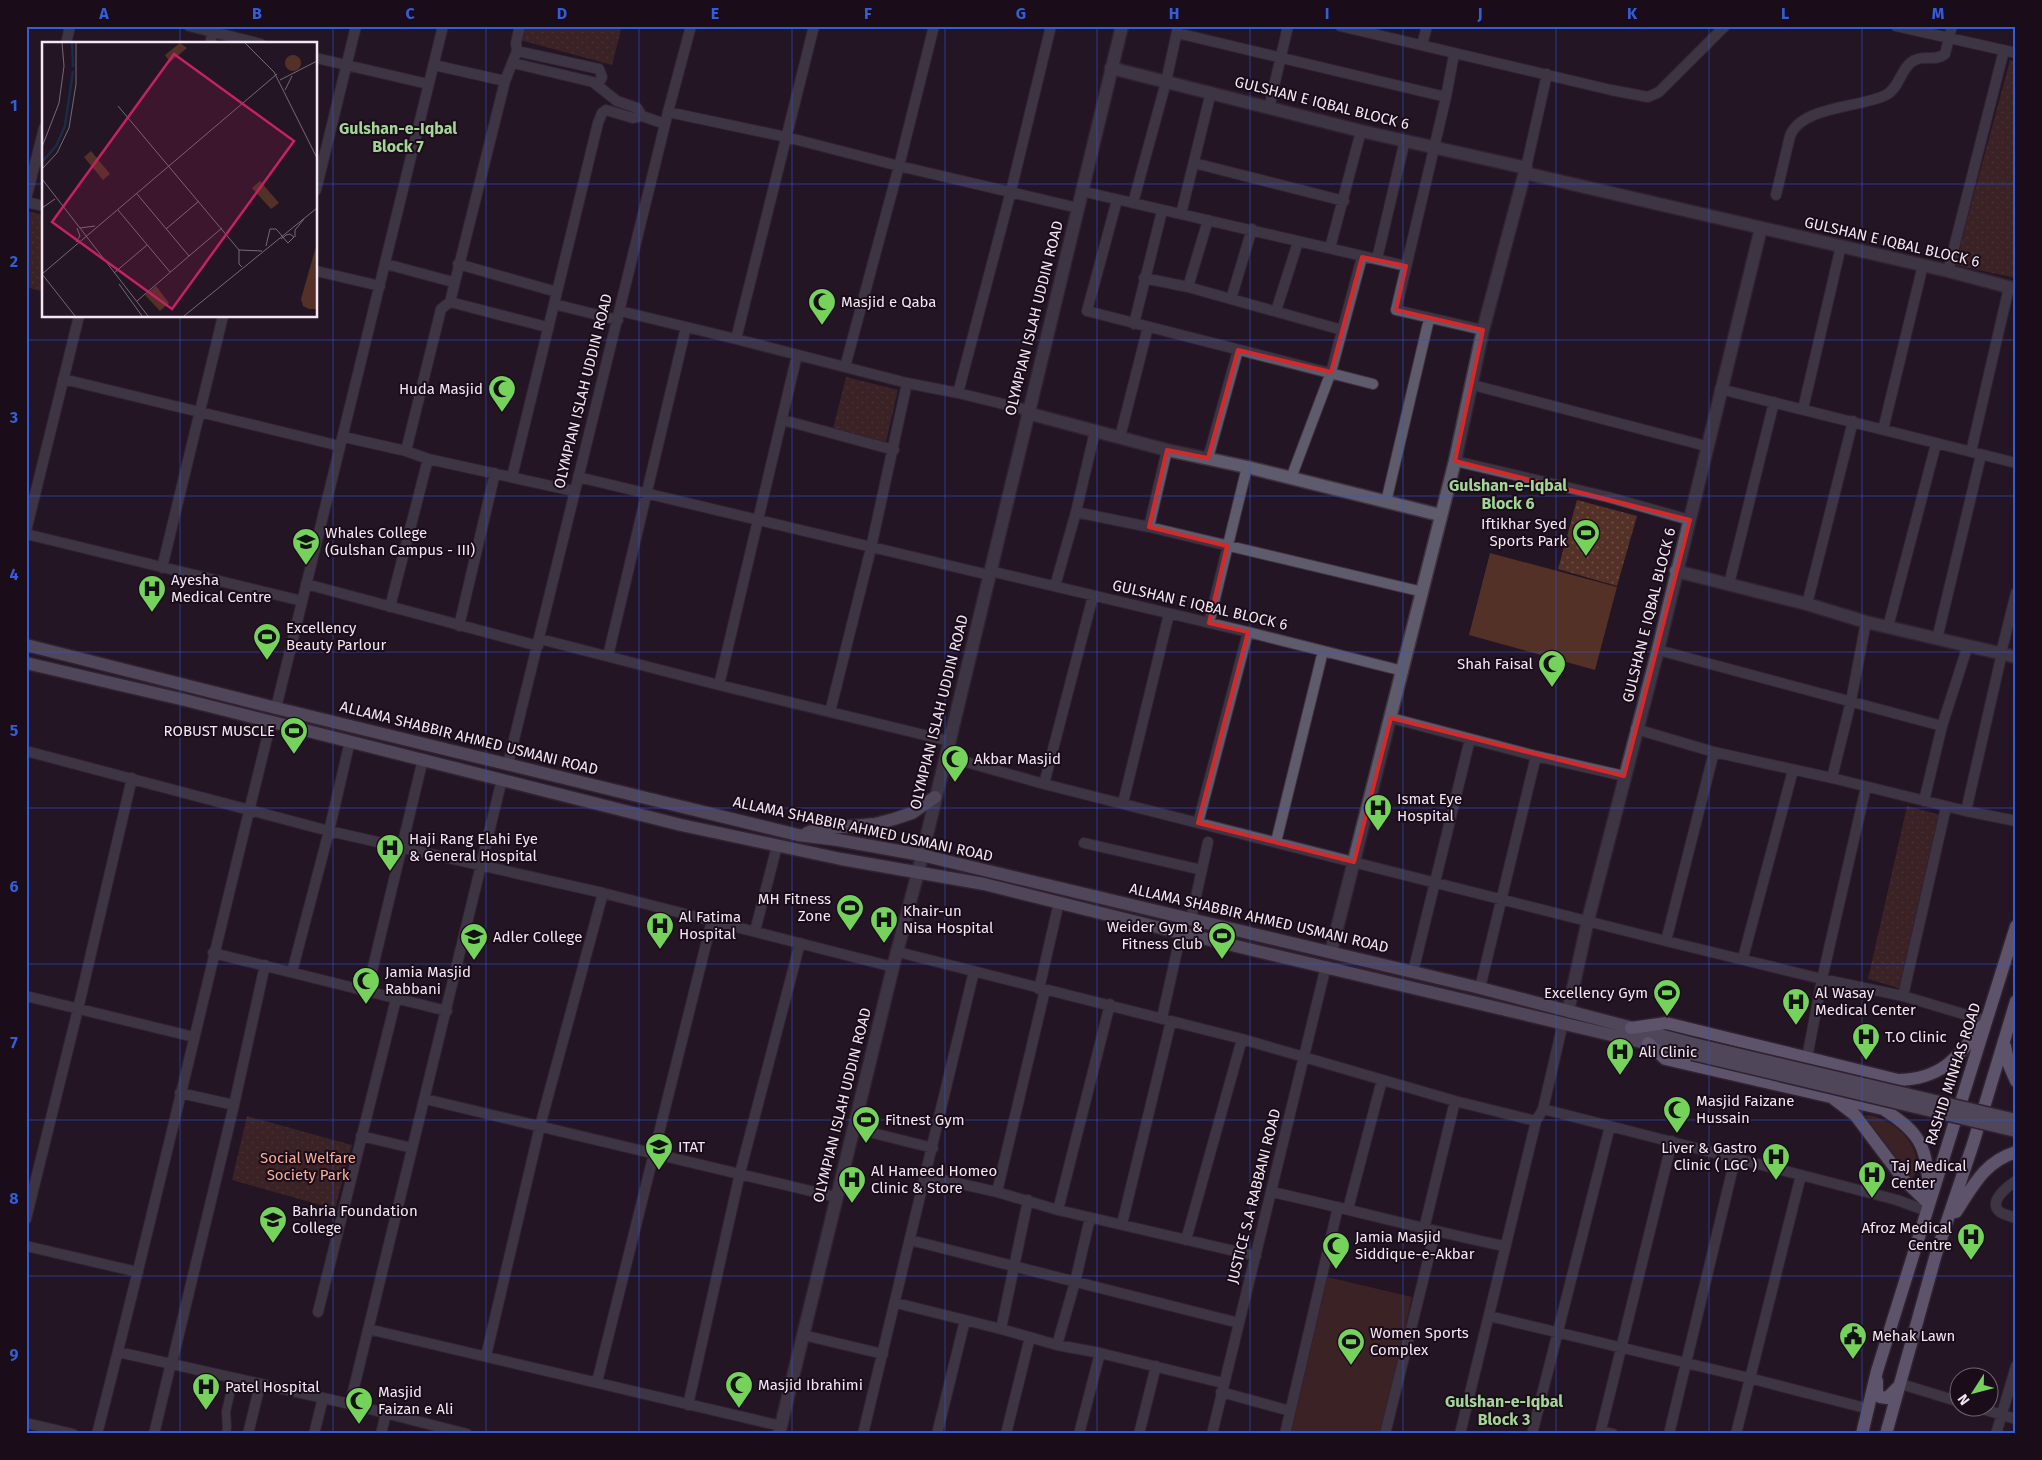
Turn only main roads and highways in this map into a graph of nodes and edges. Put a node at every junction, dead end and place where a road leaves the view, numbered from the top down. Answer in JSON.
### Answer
{"nodes":[{"id":1,"x":26,"y":645,"type":"edge"},
{"id":2,"x":26,"y":663,"type":"edge"},
{"id":3,"x":935,"y":797,"type":"road end"},
{"id":4,"x":798,"y":835,"type":"junction"},
{"id":5,"x":2016,"y":926,"type":"edge"},
{"id":6,"x":2016,"y":1002,"type":"edge"},
{"id":7,"x":1565,"y":1017,"type":"junction"},
{"id":8,"x":1987,"y":1020,"type":"junction"},
{"id":9,"x":1630,"y":1028,"type":"junction"},
{"id":10,"x":1648,"y":1043,"type":"junction"},
{"id":11,"x":2004,"y":1044,"type":"junction"},
{"id":12,"x":1693,"y":1049,"type":"junction"},
{"id":13,"x":2016,"y":1081,"type":"edge"},
{"id":14,"x":1829,"y":1096,"type":"junction"},
{"id":15,"x":2016,"y":1120,"type":"edge"},
{"id":16,"x":2016,"y":1131,"type":"edge"},
{"id":17,"x":2016,"y":1152,"type":"edge"},
{"id":18,"x":1928,"y":1208,"type":"junction"},
{"id":19,"x":1945,"y":1228,"type":"junction"},
{"id":20,"x":1877,"y":1371,"type":"junction"},
{"id":21,"x":1900,"y":1384,"type":"junction"},
{"id":22,"x":1863,"y":1434,"type":"edge"},
{"id":23,"x":1879,"y":1434,"type":"edge"},
{"id":24,"x":1886,"y":1434,"type":"edge"}],
"edges":[{"from":1,"to":4,"type":"main road","name":"ALLAMA SHABBIR AHMED USMANI ROAD"},
{"from":2,"to":7,"type":"main road","name":"ALLAMA SHABBIR AHMED USMANI ROAD"},
{"from":3,"to":4,"type":"main road"},
{"from":4,"to":7,"type":"main road","name":"ALLAMA SHABBIR AHMED USMANI ROAD"},
{"from":5,"to":8,"type":"main road","name":"RASHID MINHAS ROAD"},
{"from":6,"to":11,"type":"main road"},
{"from":7,"to":9,"type":"main road","name":"ALLAMA SHABBIR AHMED USMANI ROAD"},
{"from":7,"to":10,"type":"main road","name":"ALLAMA SHABBIR AHMED USMANI ROAD"},
{"from":8,"to":9,"type":"main road"},
{"from":8,"to":18,"type":"main road","name":"RASHID MINHAS ROAD"},
{"from":9,"to":12,"type":"main road","name":"ALLAMA SHABBIR AHMED USMANI ROAD"},
{"from":10,"to":12,"type":"main road","name":"ALLAMA SHABBIR AHMED USMANI ROAD"},
{"from":10,"to":14,"type":"main road"},
{"from":11,"to":13,"type":"main road"},
{"from":11,"to":19,"type":"main road"},
{"from":12,"to":15,"type":"main road","bridge":true},
{"from":12,"to":16,"type":"main road","bridge":true},
{"from":14,"to":18,"type":"main road"},
{"from":14,"to":18,"type":"main road"},
{"from":17,"to":19,"type":"main road"},
{"from":18,"to":20,"type":"main road","name":"RASHID MINHAS ROAD"},
{"from":19,"to":21,"type":"main road"},
{"from":20,"to":21,"type":"main road"},
{"from":20,"to":22,"type":"main road","name":"RASHID MINHAS ROAD"},
{"from":21,"to":24,"type":"main road"},
{"from":22,"to":23,"type":"main road"}]}
